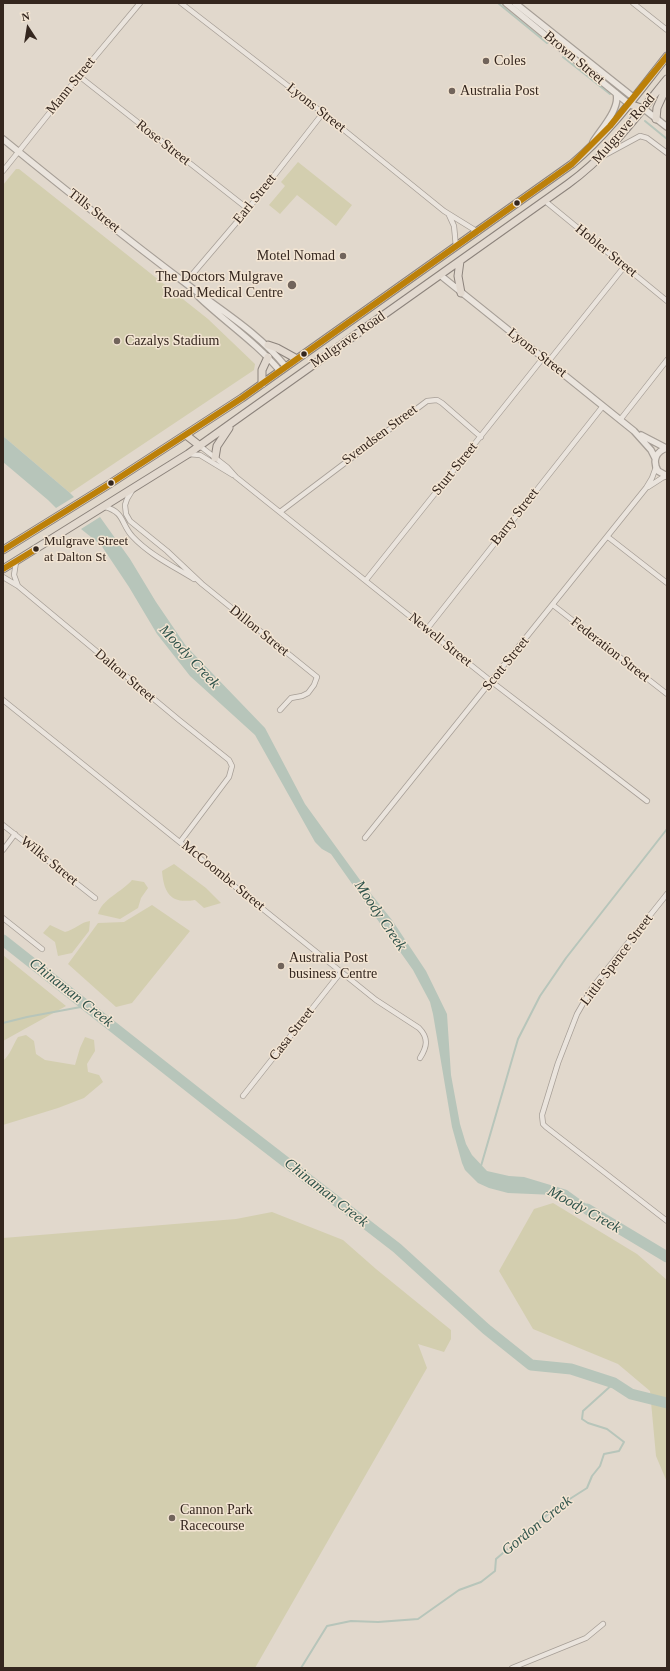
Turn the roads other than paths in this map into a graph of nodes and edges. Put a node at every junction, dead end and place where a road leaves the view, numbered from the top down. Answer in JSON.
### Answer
{"nodes":[{"id":1,"x":140,"y":3,"type":"edge"},
{"id":2,"x":181,"y":3,"type":"edge"},
{"id":3,"x":506,"y":3,"type":"edge"},
{"id":4,"x":515,"y":3,"type":"edge"},
{"id":5,"x":633,"y":3,"type":"edge"},
{"id":6,"x":667,"y":30,"type":"edge"},
{"id":7,"x":667,"y":56,"type":"edge"},
{"id":8,"x":79,"y":76,"type":"junction"},
{"id":9,"x":667,"y":79,"type":"edge"},
{"id":10,"x":667,"y":86,"type":"edge"},
{"id":11,"x":615,"y":93,"type":"junction"},
{"id":12,"x":632,"y":101,"type":"junction"},
{"id":13,"x":644,"y":109,"type":"junction"},
{"id":14,"x":323,"y":113,"type":"junction"},
{"id":15,"x":656,"y":119,"type":"junction"},
{"id":16,"x":667,"y":127,"type":"edge"},
{"id":17,"x":3,"y":139,"type":"edge"},
{"id":18,"x":590,"y":149,"type":"junction"},
{"id":19,"x":19,"y":151,"type":"junction"},
{"id":20,"x":667,"y":153,"type":"edge"},
{"id":21,"x":601,"y":157,"type":"junction"},
{"id":22,"x":3,"y":171,"type":"edge"},
{"id":23,"x":545,"y":201,"type":"junction"},
{"id":24,"x":248,"y":209,"type":"junction"},
{"id":25,"x":449,"y":215,"type":"junction"},
{"id":26,"x":478,"y":232,"type":"junction"},
{"id":27,"x":456,"y":247,"type":"junction"},
{"id":28,"x":460,"y":261,"type":"junction"},
{"id":29,"x":430,"y":265,"type":"junction"},
{"id":30,"x":624,"y":267,"type":"junction"},
{"id":31,"x":440,"y":275,"type":"junction"},
{"id":32,"x":185,"y":283,"type":"junction"},
{"id":33,"x":461,"y":293,"type":"junction"},
{"id":34,"x":667,"y":301,"type":"edge"},
{"id":35,"x":268,"y":345,"type":"junction"},
{"id":36,"x":268,"y":357,"type":"junction"},
{"id":37,"x":298,"y":359,"type":"junction"},
{"id":38,"x":546,"y":360,"type":"junction"},
{"id":39,"x":667,"y":360,"type":"edge"},
{"id":40,"x":283,"y":369,"type":"junction"},
{"id":41,"x":291,"y":380,"type":"junction"},
{"id":42,"x":262,"y":384,"type":"junction"},
{"id":43,"x":603,"y":406,"type":"junction"},
{"id":44,"x":620,"y":420,"type":"junction"},
{"id":45,"x":231,"y":424,"type":"junction"},
{"id":46,"x":634,"y":431,"type":"junction"},
{"id":47,"x":186,"y":435,"type":"junction"},
{"id":48,"x":481,"y":437,"type":"junction"},
{"id":49,"x":200,"y":446,"type":"junction"},
{"id":50,"x":666,"y":448,"type":"edge"},
{"id":51,"x":188,"y":454,"type":"junction"},
{"id":52,"x":215,"y":458,"type":"junction"},
{"id":53,"x":655,"y":458,"type":"junction"},
{"id":54,"x":656,"y":467,"type":"junction"},
{"id":55,"x":667,"y":476,"type":"edge"},
{"id":56,"x":236,"y":477,"type":"junction"},
{"id":57,"x":646,"y":488,"type":"junction"},
{"id":58,"x":133,"y":489,"type":"junction"},
{"id":59,"x":105,"y":507,"type":"junction"},
{"id":60,"x":280,"y":512,"type":"junction"},
{"id":61,"x":137,"y":527,"type":"junction"},
{"id":62,"x":129,"y":533,"type":"junction"},
{"id":63,"x":608,"y":537,"type":"junction"},
{"id":64,"x":3,"y":550,"type":"edge"},
{"id":65,"x":16,"y":562,"type":"junction"},
{"id":66,"x":3,"y":570,"type":"edge"},
{"id":67,"x":3,"y":577,"type":"edge"},
{"id":68,"x":366,"y":580,"type":"junction"},
{"id":69,"x":667,"y":583,"type":"edge"},
{"id":70,"x":202,"y":584,"type":"junction"},
{"id":71,"x":18,"y":586,"type":"junction"},
{"id":72,"x":553,"y":605,"type":"junction"},
{"id":73,"x":427,"y":629,"type":"junction"},
{"id":74,"x":492,"y":682,"type":"junction"},
{"id":75,"x":667,"y":694,"type":"edge"},
{"id":76,"x":3,"y":700,"type":"edge"},
{"id":77,"x":280,"y":710,"type":"dead end"},
{"id":78,"x":647,"y":801,"type":"dead end"},
{"id":79,"x":3,"y":825,"type":"edge"},
{"id":80,"x":15,"y":834,"type":"junction"},
{"id":81,"x":365,"y":838,"type":"dead end"},
{"id":82,"x":180,"y":842,"type":"junction"},
{"id":83,"x":3,"y":850,"type":"edge"},
{"id":84,"x":667,"y":894,"type":"edge"},
{"id":85,"x":95,"y":898,"type":"dead end"},
{"id":86,"x":3,"y":918,"type":"edge"},
{"id":87,"x":42,"y":948,"type":"dead end"},
{"id":88,"x":341,"y":972,"type":"junction"},
{"id":89,"x":420,"y":1058,"type":"dead end"},
{"id":90,"x":243,"y":1096,"type":"dead end"},
{"id":91,"x":667,"y":1221,"type":"edge"},
{"id":92,"x":603,"y":1624,"type":"dead end"},
{"id":93,"x":512,"y":1668,"type":"edge"}],
"edges":[{"from":1,"to":8,"type":"street","name":"Mann Street"},
{"from":2,"to":14,"type":"street","name":"Lyons Street"},
{"from":3,"to":11,"type":"street","name":"Brown Street"},
{"from":4,"to":12,"type":"street","name":"Brown Street"},
{"from":5,"to":6,"type":"street"},
{"from":7,"to":12,"type":"main road","name":"Mulgrave Road"},
{"from":8,"to":19,"type":"street","name":"Mann Street"},
{"from":8,"to":24,"type":"street","name":"Rose Street"},
{"from":9,"to":13,"type":"main road","name":"Mulgrave Road"},
{"from":10,"to":15,"type":"main road"},
{"from":11,"to":12,"type":"street","name":"Brown Street"},
{"from":11,"to":18,"type":"street"},
{"from":12,"to":13,"type":"main road","name":"Brown Street"},
{"from":12,"to":18,"type":"main road","name":"Mulgrave Road"},
{"from":13,"to":15,"type":"street","name":"Brown Street"},
{"from":13,"to":21,"type":"main road","name":"Mulgrave Road"},
{"from":14,"to":24,"type":"street","name":"Earl Street"},
{"from":14,"to":25,"type":"street","name":"Lyons Street"},
{"from":15,"to":16,"type":"street","name":"Brown Street"},
{"from":17,"to":19,"type":"street","name":"Tills Street"},
{"from":18,"to":26,"type":"main road","name":"Mulgrave Road"},
{"from":19,"to":22,"type":"street","name":"Mann Street"},
{"from":19,"to":32,"type":"street","name":"Tills Street"},
{"from":20,"to":21,"type":"street"},
{"from":21,"to":23,"type":"main road","name":"Mulgrave Road"},
{"from":23,"to":28,"type":"main road","name":"Mulgrave Road"},
{"from":23,"to":30,"type":"street","name":"Hobler Street"},
{"from":24,"to":32,"type":"street","name":"Earl Street"},
{"from":25,"to":26,"type":"street","name":"Lyons Street"},
{"from":25,"to":27,"type":"street"},
{"from":26,"to":27,"type":"main road","name":"Mulgrave Road"},
{"from":27,"to":29,"type":"main road","name":"Mulgrave Road"},
{"from":28,"to":31,"type":"main road","name":"Mulgrave Road"},
{"from":28,"to":33,"type":"main road"},
{"from":29,"to":31,"type":"main road"},
{"from":29,"to":37,"type":"main road","name":"Mulgrave Road"},
{"from":30,"to":34,"type":"street","name":"Hobler Street"},
{"from":30,"to":38,"type":"street","name":"Sturt Street"},
{"from":31,"to":33,"type":"street","name":"Lyons Street"},
{"from":31,"to":41,"type":"main road","name":"Mulgrave Road"},
{"from":32,"to":35,"type":"street","name":"Tills Street"},
{"from":32,"to":36,"type":"street","name":"Tills Street"},
{"from":33,"to":38,"type":"street","name":"Lyons Street"},
{"from":35,"to":37,"type":"main road"},
{"from":35,"to":40,"type":"street","name":"Tills Street"},
{"from":36,"to":40,"type":"street","name":"Tills Street"},
{"from":36,"to":42,"type":"main road"},
{"from":37,"to":40,"type":"main road","name":"Mulgrave Road"},
{"from":38,"to":43,"type":"street","name":"Lyons Street"},
{"from":38,"to":48,"type":"street","name":"Sturt Street"},
{"from":39,"to":44,"type":"street"},
{"from":40,"to":41,"type":"main road"},
{"from":40,"to":42,"type":"main road","name":"Mulgrave Road"},
{"from":41,"to":45,"type":"main road","name":"Mulgrave Road"},
{"from":42,"to":47,"type":"main road","name":"Mulgrave Road"},
{"from":43,"to":44,"type":"street","name":"Lyons Street"},
{"from":43,"to":73,"type":"street","name":"Barry Street"},
{"from":44,"to":46,"type":"street","name":"Lyons Street"},
{"from":45,"to":49,"type":"main road","name":"Mulgrave Road"},
{"from":45,"to":52,"type":"main road"},
{"from":46,"to":50,"type":"street","name":"Lyons Street"},
{"from":46,"to":53,"type":"street","name":"Lyons Street"},
{"from":47,"to":49,"type":"main road"},
{"from":47,"to":64,"type":"main road","name":"Mulgrave Road"},
{"from":48,"to":60,"type":"street","name":"Svendsen Street"},
{"from":48,"to":68,"type":"street","name":"Sturt Street"},
{"from":49,"to":51,"type":"main road","name":"Mulgrave Road"},
{"from":49,"to":52,"type":"street","name":"Newell Street"},
{"from":50,"to":53,"type":"street"},
{"from":51,"to":56,"type":"street","name":"Newell Street"},
{"from":51,"to":58,"type":"main road","name":"Mulgrave Road"},
{"from":52,"to":56,"type":"street","name":"Newell Street"},
{"from":53,"to":54,"type":"street"},
{"from":54,"to":55,"type":"street"},
{"from":54,"to":57,"type":"street","name":"Scott Street"},
{"from":55,"to":57,"type":"street","name":"Scott Street"},
{"from":56,"to":60,"type":"street","name":"Newell Street"},
{"from":57,"to":63,"type":"street","name":"Scott Street"},
{"from":58,"to":59,"type":"main road","name":"Mulgrave Road"},
{"from":58,"to":61,"type":"street","name":"Dillon Street"},
{"from":59,"to":62,"type":"street","name":"Dillon Street"},
{"from":59,"to":65,"type":"main road","name":"Mulgrave Road"},
{"from":60,"to":68,"type":"street","name":"Newell Street"},
{"from":61,"to":62,"type":"street"},
{"from":61,"to":70,"type":"street","name":"Dillon Street"},
{"from":62,"to":70,"type":"street","name":"Dillon Street"},
{"from":63,"to":69,"type":"street"},
{"from":63,"to":72,"type":"street","name":"Scott Street"},
{"from":65,"to":66,"type":"main road","name":"Mulgrave Road"},
{"from":65,"to":71,"type":"street"},
{"from":67,"to":71,"type":"street","name":"Dalton Street"},
{"from":68,"to":73,"type":"street","name":"Newell Street"},
{"from":70,"to":77,"type":"street","name":"Dillon Street"},
{"from":71,"to":82,"type":"street","name":"Dalton Street"},
{"from":72,"to":74,"type":"street","name":"Scott Street"},
{"from":72,"to":75,"type":"street","name":"Federation Street"},
{"from":73,"to":74,"type":"street","name":"Newell Street"},
{"from":74,"to":78,"type":"street","name":"Newell Street"},
{"from":74,"to":81,"type":"street","name":"Scott Street"},
{"from":76,"to":82,"type":"street","name":"McCoombe Street"},
{"from":79,"to":80,"type":"street","name":"Wilks Street"},
{"from":80,"to":83,"type":"street"},
{"from":80,"to":85,"type":"street","name":"Wilks Street"},
{"from":82,"to":88,"type":"street","name":"McCoombe Street"},
{"from":84,"to":91,"type":"street","name":"Little Spence Street"},
{"from":86,"to":87,"type":"street"},
{"from":88,"to":89,"type":"street","name":"McCoombe Street"},
{"from":88,"to":90,"type":"street","name":"Casa Street"},
{"from":92,"to":93,"type":"street"}]}
